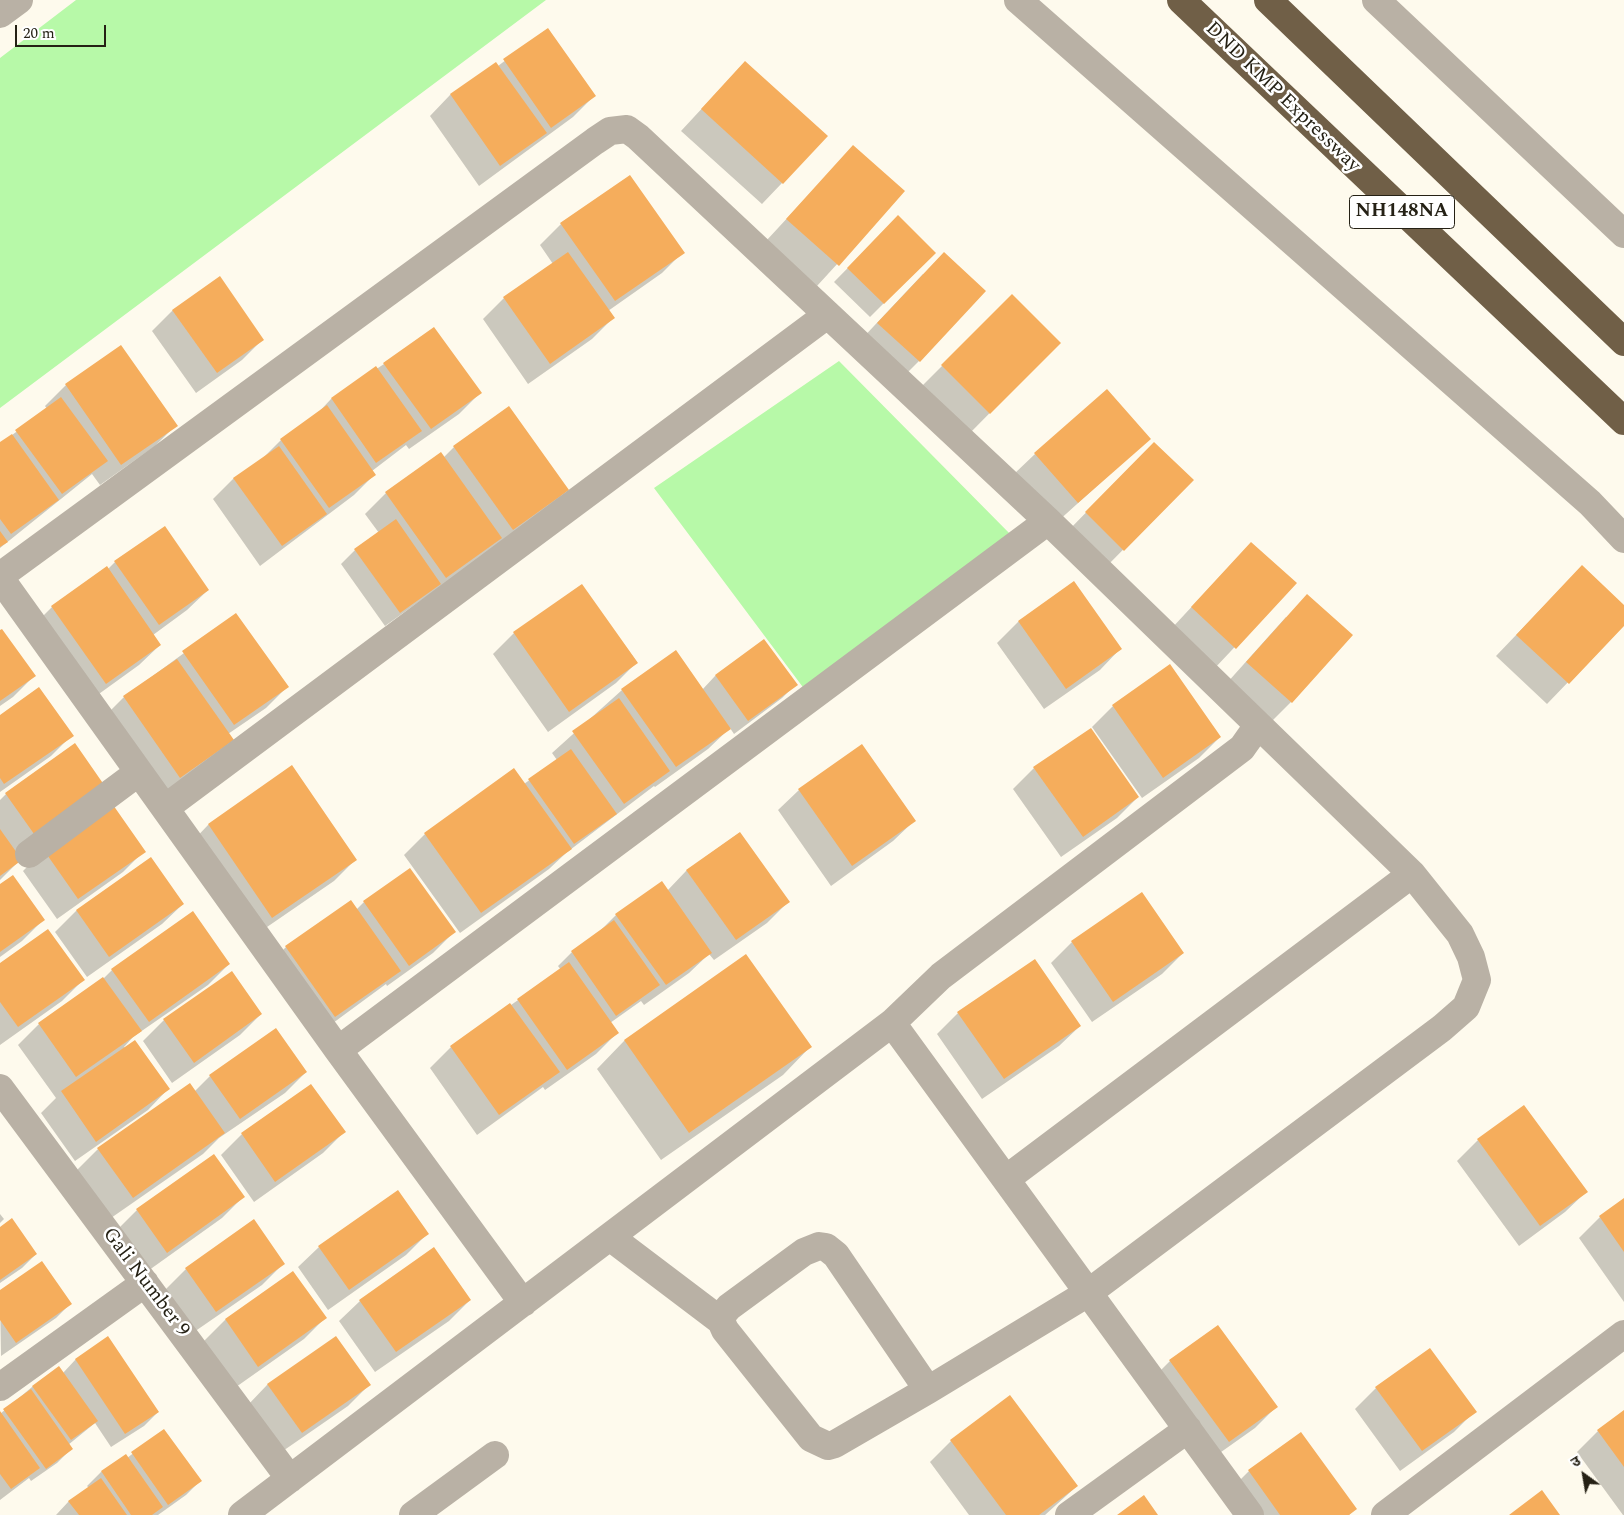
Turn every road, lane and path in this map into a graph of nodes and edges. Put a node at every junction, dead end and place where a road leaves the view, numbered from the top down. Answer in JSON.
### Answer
{"nodes":[{"id":1,"x":19,"y":0,"type":"edge"},
{"id":2,"x":1018,"y":0,"type":"edge"},
{"id":3,"x":1181,"y":0,"type":"edge"},
{"id":4,"x":1268,"y":0,"type":"edge"},
{"id":5,"x":1376,"y":0,"type":"edge"},
{"id":6,"x":0,"y":14,"type":"edge"},
{"id":7,"x":1624,"y":234,"type":"edge"},
{"id":8,"x":827,"y":315,"type":"junction"},
{"id":9,"x":1624,"y":342,"type":"edge"},
{"id":10,"x":1624,"y":422,"type":"edge"},
{"id":11,"x":1048,"y":521,"type":"junction"},
{"id":12,"x":1624,"y":539,"type":"edge"},
{"id":13,"x":0,"y":577,"type":"edge"},
{"id":14,"x":1254,"y":722,"type":"junction"},
{"id":15,"x":139,"y":772,"type":"junction"},
{"id":16,"x":165,"y":808,"type":"junction"},
{"id":17,"x":29,"y":854,"type":"dead end"},
{"id":18,"x":1412,"y":874,"type":"junction"},
{"id":19,"x":892,"y":1023,"type":"junction"},
{"id":20,"x":338,"y":1050,"type":"junction"},
{"id":21,"x":0,"y":1088,"type":"edge"},
{"id":22,"x":1006,"y":1179,"type":"junction"},
{"id":23,"x":610,"y":1237,"type":"junction"},
{"id":24,"x":145,"y":1283,"type":"junction"},
{"id":25,"x":1088,"y":1293,"type":"junction"},
{"id":26,"x":523,"y":1303,"type":"junction"},
{"id":27,"x":722,"y":1321,"type":"junction"},
{"id":28,"x":1624,"y":1334,"type":"edge"},
{"id":29,"x":0,"y":1387,"type":"edge"},
{"id":30,"x":928,"y":1390,"type":"junction"},
{"id":31,"x":1188,"y":1429,"type":"junction"},
{"id":32,"x":495,"y":1455,"type":"dead end"},
{"id":33,"x":290,"y":1479,"type":"junction"},
{"id":34,"x":242,"y":1515,"type":"edge"},
{"id":35,"x":413,"y":1515,"type":"edge"},
{"id":36,"x":1069,"y":1515,"type":"edge"},
{"id":37,"x":1250,"y":1515,"type":"edge"},
{"id":38,"x":1385,"y":1515,"type":"edge"}],
"edges":[{"from":1,"to":6,"type":"street"},
{"from":2,"to":12,"type":"street"},
{"from":3,"to":10,"type":"highway","name":"DND KMP Expressway","number":"NH148NA"},
{"from":4,"to":9,"type":"highway","number":"NH148NA"},
{"from":5,"to":7,"type":"street"},
{"from":8,"to":11,"type":"street"},
{"from":8,"to":13,"type":"street"},
{"from":8,"to":16,"type":"street"},
{"from":11,"to":14,"type":"street"},
{"from":11,"to":20,"type":"street"},
{"from":13,"to":15,"type":"street"},
{"from":14,"to":18,"type":"street"},
{"from":14,"to":19,"type":"street"},
{"from":15,"to":16,"type":"street"},
{"from":15,"to":17,"type":"street"},
{"from":16,"to":20,"type":"street"},
{"from":18,"to":22,"type":"street"},
{"from":18,"to":25,"type":"street"},
{"from":19,"to":22,"type":"street"},
{"from":19,"to":23,"type":"street"},
{"from":20,"to":26,"type":"street"},
{"from":21,"to":24,"type":"street","name":"Gali Number 9"},
{"from":22,"to":25,"type":"street"},
{"from":23,"to":26,"type":"street"},
{"from":23,"to":27,"type":"street"},
{"from":24,"to":29,"type":"street"},
{"from":24,"to":33,"type":"street","name":"Gali Number 9"},
{"from":25,"to":30,"type":"street"},
{"from":25,"to":31,"type":"street"},
{"from":26,"to":33,"type":"street"},
{"from":27,"to":30,"type":"street"},
{"from":27,"to":30,"type":"street"},
{"from":28,"to":38,"type":"street"},
{"from":31,"to":36,"type":"street"},
{"from":31,"to":37,"type":"street"},
{"from":32,"to":35,"type":"street"},
{"from":33,"to":34,"type":"street"}]}
